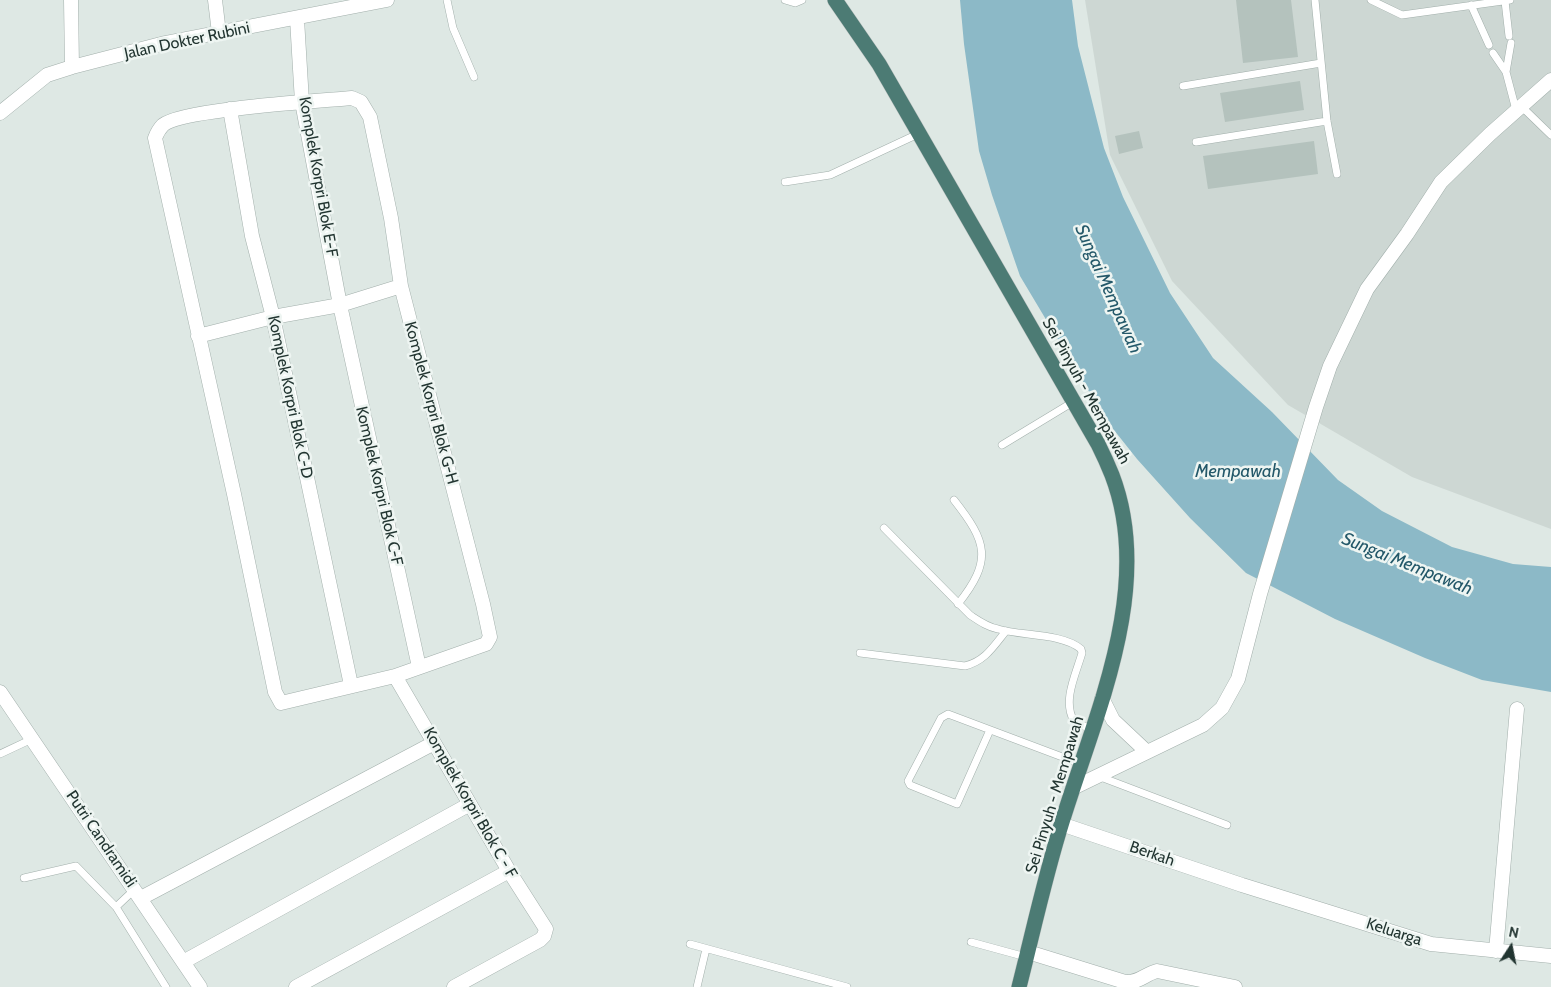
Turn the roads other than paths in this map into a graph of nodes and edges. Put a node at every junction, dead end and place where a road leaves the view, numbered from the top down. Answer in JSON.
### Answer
{"nodes":[{"id":1,"x":71,"y":0,"type":"edge"},
{"id":2,"x":215,"y":0,"type":"edge"},
{"id":3,"x":387,"y":0,"type":"edge"},
{"id":4,"x":446,"y":0,"type":"edge"},
{"id":5,"x":785,"y":0,"type":"edge"},
{"id":6,"x":802,"y":0,"type":"edge"},
{"id":7,"x":835,"y":0,"type":"edge"},
{"id":8,"x":1315,"y":0,"type":"edge"},
{"id":9,"x":1371,"y":0,"type":"edge"},
{"id":10,"x":1507,"y":0,"type":"edge"},
{"id":11,"x":1471,"y":6,"type":"junction"},
{"id":12,"x":297,"y":19,"type":"junction"},
{"id":13,"x":219,"y":33,"type":"junction"},
{"id":14,"x":1488,"y":45,"type":"dead end"},
{"id":15,"x":1493,"y":53,"type":"dead end"},
{"id":16,"x":1321,"y":63,"type":"junction"},
{"id":17,"x":72,"y":67,"type":"junction"},
{"id":18,"x":1506,"y":72,"type":"junction"},
{"id":19,"x":474,"y":77,"type":"dead end"},
{"id":20,"x":1551,"y":80,"type":"edge"},
{"id":21,"x":1183,"y":86,"type":"dead end"},
{"id":22,"x":302,"y":90,"type":"junction"},
{"id":23,"x":1519,"y":108,"type":"junction"},
{"id":24,"x":230,"y":109,"type":"junction"},
{"id":25,"x":0,"y":113,"type":"edge"},
{"id":26,"x":1327,"y":121,"type":"junction"},
{"id":27,"x":918,"y":134,"type":"junction"},
{"id":28,"x":1551,"y":136,"type":"edge"},
{"id":29,"x":1196,"y":142,"type":"dead end"},
{"id":30,"x":1337,"y":174,"type":"dead end"},
{"id":31,"x":785,"y":182,"type":"dead end"},
{"id":32,"x":401,"y":286,"type":"junction"},
{"id":33,"x":340,"y":305,"type":"junction"},
{"id":34,"x":273,"y":317,"type":"junction"},
{"id":35,"x":198,"y":336,"type":"junction"},
{"id":36,"x":1073,"y":401,"type":"junction"},
{"id":37,"x":1002,"y":445,"type":"dead end"},
{"id":38,"x":954,"y":500,"type":"dead end"},
{"id":39,"x":884,"y":528,"type":"dead end"},
{"id":40,"x":958,"y":604,"type":"junction"},
{"id":41,"x":1006,"y":631,"type":"junction"},
{"id":42,"x":860,"y":653,"type":"dead end"},
{"id":43,"x":419,"y":667,"type":"junction"},
{"id":44,"x":395,"y":676,"type":"junction"},
{"id":45,"x":351,"y":685,"type":"junction"},
{"id":46,"x":0,"y":692,"type":"edge"},
{"id":47,"x":1102,"y":698,"type":"junction"},
{"id":48,"x":1517,"y":708,"type":"dead end"},
{"id":49,"x":990,"y":730,"type":"junction"},
{"id":50,"x":1093,"y":730,"type":"junction"},
{"id":51,"x":32,"y":739,"type":"junction"},
{"id":52,"x":434,"y":743,"type":"junction"},
{"id":53,"x":1146,"y":751,"type":"junction"},
{"id":54,"x":0,"y":754,"type":"edge"},
{"id":55,"x":1081,"y":764,"type":"junction"},
{"id":56,"x":1098,"y":776,"type":"junction"},
{"id":57,"x":1073,"y":788,"type":"junction"},
{"id":58,"x":470,"y":804,"type":"junction"},
{"id":59,"x":1061,"y":824,"type":"junction"},
{"id":60,"x":1227,"y":825,"type":"dead end"},
{"id":61,"x":509,"y":872,"type":"junction"},
{"id":62,"x":24,"y":878,"type":"dead end"},
{"id":63,"x":1242,"y":885,"type":"joint"},
{"id":64,"x":138,"y":893,"type":"junction"},
{"id":65,"x":116,"y":907,"type":"junction"},
{"id":66,"x":971,"y":942,"type":"dead end"},
{"id":67,"x":690,"y":944,"type":"dead end"},
{"id":68,"x":706,"y":948,"type":"junction"},
{"id":69,"x":1496,"y":952,"type":"junction"},
{"id":70,"x":1027,"y":955,"type":"junction"},
{"id":71,"x":1551,"y":956,"type":"edge"},
{"id":72,"x":183,"y":962,"type":"junction"},
{"id":73,"x":166,"y":987,"type":"edge"},
{"id":74,"x":200,"y":987,"type":"edge"},
{"id":75,"x":296,"y":987,"type":"edge"},
{"id":76,"x":454,"y":987,"type":"edge"},
{"id":77,"x":697,"y":987,"type":"edge"},
{"id":78,"x":847,"y":987,"type":"edge"},
{"id":79,"x":1019,"y":987,"type":"edge"},
{"id":80,"x":1235,"y":987,"type":"edge"}],
"edges":[{"from":1,"to":17,"type":"street"},
{"from":2,"to":13,"type":"street"},
{"from":3,"to":12,"type":"street","name":"Jalan Dokter Rubini"},
{"from":4,"to":19,"type":"lane"},
{"from":5,"to":6,"type":"lane"},
{"from":7,"to":27,"type":"highway","name":"Sei Pinyuh - Mempawah"},
{"from":8,"to":16,"type":"lane"},
{"from":9,"to":11,"type":"lane"},
{"from":10,"to":11,"type":"lane"},
{"from":10,"to":18,"type":"lane"},
{"from":11,"to":14,"type":"lane"},
{"from":12,"to":13,"type":"street","name":"Jalan Dokter Rubini"},
{"from":12,"to":22,"type":"street","name":"Komplek Korpri Blok E-F"},
{"from":13,"to":17,"type":"street","name":"Jalan Dokter Rubini"},
{"from":15,"to":18,"type":"lane"},
{"from":16,"to":21,"type":"lane"},
{"from":16,"to":26,"type":"lane"},
{"from":17,"to":25,"type":"street","name":"Jalan Dokter Rubini"},
{"from":18,"to":23,"type":"lane"},
{"from":20,"to":23,"type":"street"},
{"from":22,"to":24,"type":"street"},
{"from":22,"to":32,"type":"street","name":"Komplek Korpri Blok G-H"},
{"from":22,"to":33,"type":"street","name":"Komplek Korpri Blok E-F"},
{"from":23,"to":28,"type":"lane"},
{"from":23,"to":53,"type":"street"},
{"from":24,"to":34,"type":"street","name":"Komplek Korpri Blok C-D"},
{"from":24,"to":35,"type":"street"},
{"from":26,"to":29,"type":"lane"},
{"from":26,"to":30,"type":"lane"},
{"from":27,"to":31,"type":"lane"},
{"from":27,"to":36,"type":"highway","name":"Sei Pinyuh - Mempawah"},
{"from":32,"to":33,"type":"street"},
{"from":32,"to":43,"type":"street","name":"Komplek Korpri Blok G-H"},
{"from":33,"to":34,"type":"street"},
{"from":33,"to":43,"type":"street","name":"Komplek Korpri Blok C-F"},
{"from":34,"to":35,"type":"street"},
{"from":34,"to":45,"type":"street","name":"Komplek Korpri Blok C-D"},
{"from":35,"to":45,"type":"street","name":"Komplek Korpri Blok G-H"},
{"from":36,"to":37,"type":"lane"},
{"from":36,"to":47,"type":"highway","name":"Sei Pinyuh - Mempawah"},
{"from":38,"to":40,"type":"lane"},
{"from":39,"to":40,"type":"lane"},
{"from":40,"to":41,"type":"lane"},
{"from":41,"to":42,"type":"lane"},
{"from":41,"to":50,"type":"lane"},
{"from":43,"to":44,"type":"street","name":"Komplek Korpri Blok G-H"},
{"from":44,"to":45,"type":"street","name":"Komplek Korpri Blok G-H"},
{"from":44,"to":52,"type":"street","name":"Komplek Korpri Blok C - F"},
{"from":46,"to":51,"type":"street","name":"Putri Candramidi"},
{"from":47,"to":50,"type":"highway","name":"Sei Pinyuh - Mempawah"},
{"from":47,"to":53,"type":"street"},
{"from":48,"to":69,"type":"street"},
{"from":49,"to":49,"type":"lane"},
{"from":49,"to":55,"type":"lane"},
{"from":50,"to":55,"type":"highway","name":"Sei Pinyuh - Mempawah"},
{"from":51,"to":54,"type":"lane"},
{"from":51,"to":64,"type":"street","name":"Putri Candramidi"},
{"from":52,"to":58,"type":"street","name":"Komplek Korpri Blok C - F"},
{"from":52,"to":64,"type":"street"},
{"from":53,"to":56,"type":"street"},
{"from":55,"to":57,"type":"highway","name":"Sei Pinyuh - Mempawah"},
{"from":56,"to":57,"type":"street"},
{"from":56,"to":60,"type":"lane"},
{"from":57,"to":59,"type":"highway","name":"Sei Pinyuh - Mempawah"},
{"from":58,"to":61,"type":"street","name":"Komplek Korpri Blok C - F"},
{"from":58,"to":72,"type":"street"},
{"from":59,"to":63,"type":"street","name":"Berkah"},
{"from":59,"to":70,"type":"highway","name":"Sei Pinyuh - Mempawah"},
{"from":61,"to":75,"type":"street"},
{"from":61,"to":76,"type":"street","name":"Komplek Korpri Blok C - F"},
{"from":62,"to":65,"type":"lane"},
{"from":63,"to":69,"type":"street","name":"Keluarga"},
{"from":64,"to":65,"type":"lane"},
{"from":64,"to":72,"type":"street","name":"Putri Candramidi"},
{"from":65,"to":73,"type":"lane"},
{"from":66,"to":70,"type":"lane"},
{"from":67,"to":68,"type":"lane"},
{"from":68,"to":77,"type":"lane"},
{"from":68,"to":78,"type":"lane"},
{"from":69,"to":71,"type":"street","name":"Keluarga"},
{"from":70,"to":79,"type":"highway","name":"Sei Pinyuh - Mempawah"},
{"from":70,"to":80,"type":"street"},
{"from":72,"to":74,"type":"street","name":"Putri Candramidi"}]}
